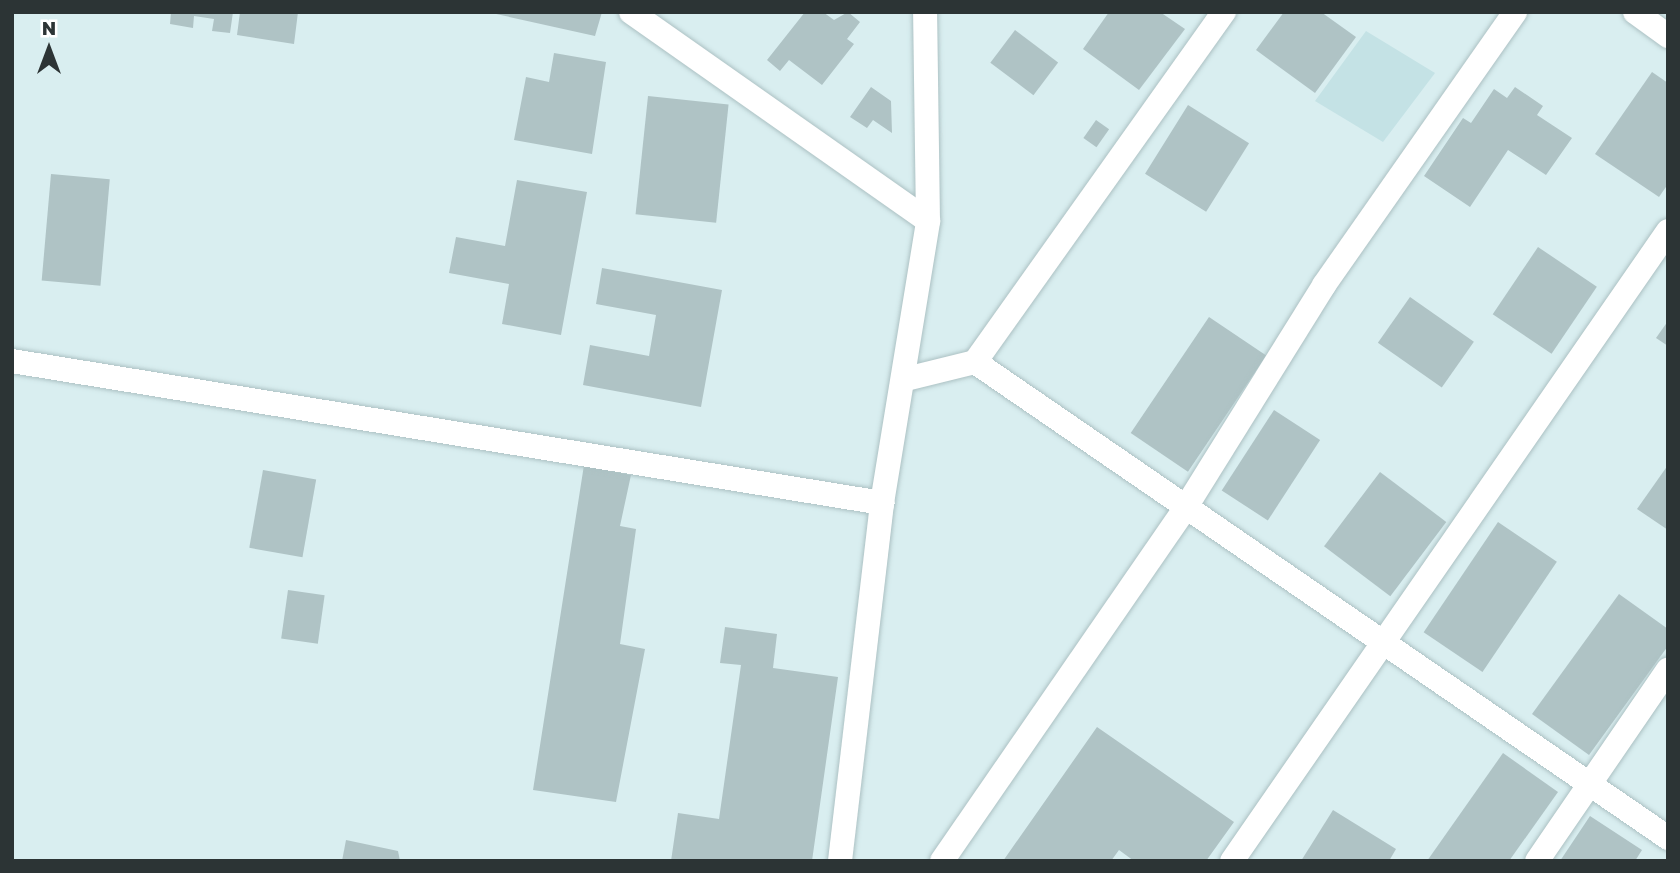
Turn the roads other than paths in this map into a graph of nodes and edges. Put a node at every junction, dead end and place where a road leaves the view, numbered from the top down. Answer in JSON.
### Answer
{"nodes":[{"id":1,"x":631,"y":12,"type":"edge"},
{"id":2,"x":925,"y":12,"type":"edge"},
{"id":3,"x":1224,"y":12,"type":"edge"},
{"id":4,"x":1514,"y":12,"type":"edge"},
{"id":5,"x":1635,"y":12,"type":"edge"},
{"id":6,"x":1668,"y":36,"type":"edge"},
{"id":7,"x":928,"y":221,"type":"junction"},
{"id":8,"x":1668,"y":230,"type":"edge"},
{"id":9,"x":12,"y":361,"type":"edge"},
{"id":10,"x":975,"y":362,"type":"junction"},
{"id":11,"x":906,"y":379,"type":"junction"},
{"id":12,"x":882,"y":503,"type":"junction"},
{"id":13,"x":1186,"y":507,"type":"junction"},
{"id":14,"x":1382,"y":641,"type":"junction"},
{"id":15,"x":1668,"y":670,"type":"edge"},
{"id":16,"x":1590,"y":784,"type":"junction"},
{"id":17,"x":1668,"y":838,"type":"edge"},
{"id":18,"x":840,"y":861,"type":"edge"},
{"id":19,"x":942,"y":861,"type":"edge"},
{"id":20,"x":1232,"y":861,"type":"edge"},
{"id":21,"x":1537,"y":861,"type":"edge"}],
"edges":[{"from":1,"to":7,"type":"street"},
{"from":2,"to":7,"type":"street"},
{"from":3,"to":10,"type":"street"},
{"from":4,"to":13,"type":"street"},
{"from":5,"to":6,"type":"street"},
{"from":7,"to":11,"type":"street"},
{"from":8,"to":14,"type":"street"},
{"from":9,"to":12,"type":"street"},
{"from":10,"to":11,"type":"street"},
{"from":10,"to":13,"type":"street"},
{"from":11,"to":12,"type":"street"},
{"from":12,"to":18,"type":"street"},
{"from":13,"to":14,"type":"street"},
{"from":13,"to":19,"type":"street"},
{"from":14,"to":16,"type":"street"},
{"from":14,"to":20,"type":"street"},
{"from":15,"to":16,"type":"street"},
{"from":16,"to":17,"type":"street"},
{"from":16,"to":21,"type":"street"}]}
